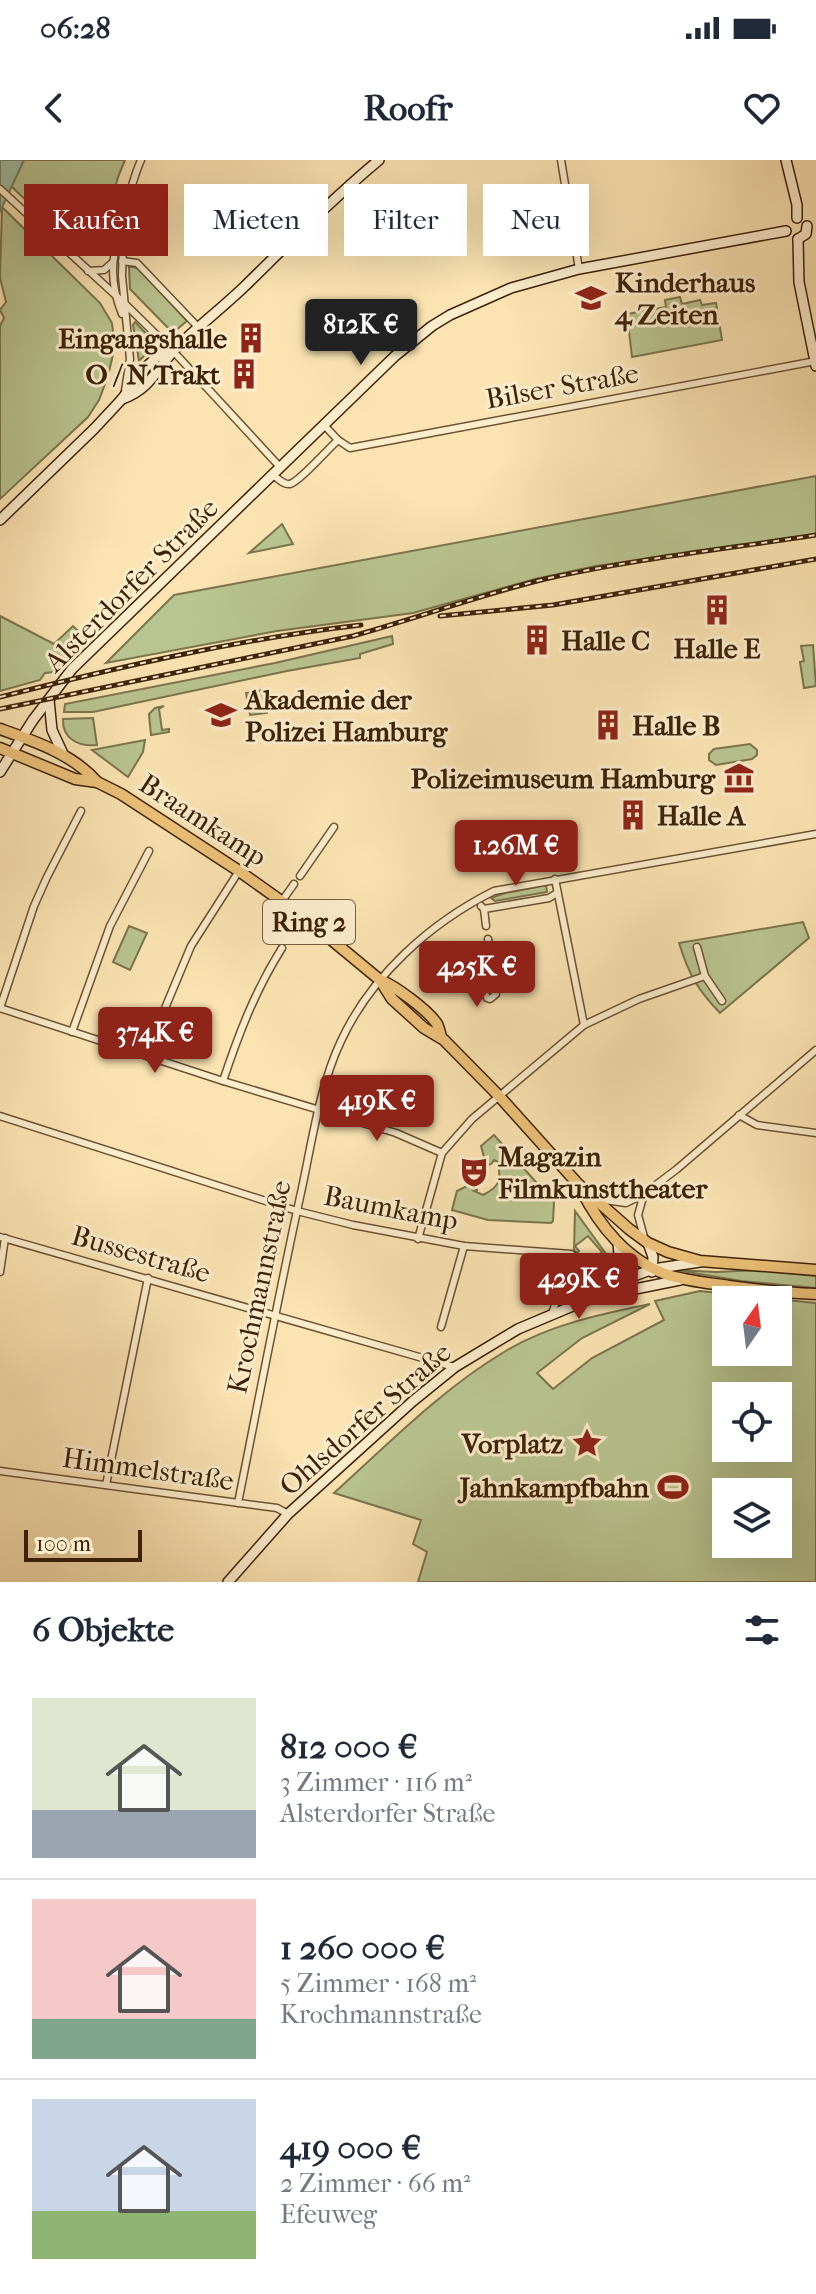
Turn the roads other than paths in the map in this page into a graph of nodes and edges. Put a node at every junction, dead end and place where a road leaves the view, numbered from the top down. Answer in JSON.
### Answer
{"nodes":[{"id":1,"x":141,"y":160,"type":"edge"},
{"id":2,"x":379,"y":160,"type":"edge"},
{"id":3,"x":561,"y":160,"type":"edge"},
{"id":4,"x":786,"y":160,"type":"edge"},
{"id":5,"x":132,"y":184,"type":"edge"},
{"id":6,"x":0,"y":189,"type":"edge"},
{"id":7,"x":797,"y":218,"type":"junction"},
{"id":8,"x":811,"y":225,"type":"edge"},
{"id":9,"x":786,"y":231,"type":"junction"},
{"id":10,"x":798,"y":239,"type":"junction"},
{"id":11,"x":114,"y":256,"type":"edge"},
{"id":12,"x":122,"y":256,"type":"edge"},
{"id":13,"x":122,"y":261,"type":"junction"},
{"id":14,"x":113,"y":262,"type":"junction"},
{"id":15,"x":579,"y":269,"type":"junction"},
{"id":16,"x":87,"y":271,"type":"junction"},
{"id":17,"x":115,"y":295,"type":"junction"},
{"id":18,"x":124,"y":303,"type":"junction"},
{"id":19,"x":125,"y":321,"type":"junction"},
{"id":20,"x":198,"y":327,"type":"junction"},
{"id":21,"x":173,"y":351,"type":"junction"},
{"id":22,"x":816,"y":363,"type":"edge"},
{"id":23,"x":122,"y":399,"type":"junction"},
{"id":24,"x":324,"y":425,"type":"junction"},
{"id":25,"x":338,"y":440,"type":"junction"},
{"id":26,"x":277,"y":471,"type":"junction"},
{"id":27,"x":0,"y":520,"type":"edge"},
{"id":28,"x":49,"y":700,"type":"junction"},
{"id":29,"x":0,"y":729,"type":"edge"},
{"id":30,"x":23,"y":737,"type":"junction"},
{"id":31,"x":0,"y":748,"type":"edge"},
{"id":32,"x":14,"y":753,"type":"junction"},
{"id":33,"x":64,"y":756,"type":"junction"},
{"id":34,"x":0,"y":772,"type":"edge"},
{"id":35,"x":97,"y":782,"type":"junction"},
{"id":36,"x":81,"y":811,"type":"dead end"},
{"id":37,"x":334,"y":827,"type":"dead end"},
{"id":38,"x":816,"y":837,"type":"edge"},
{"id":39,"x":149,"y":851,"type":"dead end"},
{"id":40,"x":239,"y":871,"type":"junction"},
{"id":41,"x":300,"y":876,"type":"dead end"},
{"id":42,"x":555,"y":879,"type":"junction"},
{"id":43,"x":294,"y":884,"type":"dead end"},
{"id":44,"x":557,"y":893,"type":"junction"},
{"id":45,"x":477,"y":900,"type":"junction"},
{"id":46,"x":282,"y":901,"type":"junction"},
{"id":47,"x":484,"y":909,"type":"junction"},
{"id":48,"x":486,"y":926,"type":"dead end"},
{"id":49,"x":488,"y":939,"type":"dead end"},
{"id":50,"x":697,"y":947,"type":"dead end"},
{"id":51,"x":282,"y":948,"type":"dead end"},
{"id":52,"x":493,"y":972,"type":"dead end"},
{"id":53,"x":705,"y":976,"type":"junction"},
{"id":54,"x":380,"y":980,"type":"junction"},
{"id":55,"x":722,"y":1001,"type":"dead end"},
{"id":56,"x":0,"y":1008,"type":"edge"},
{"id":57,"x":584,"y":1025,"type":"junction"},
{"id":58,"x":72,"y":1032,"type":"junction"},
{"id":59,"x":816,"y":1050,"type":"edge"},
{"id":60,"x":149,"y":1057,"type":"junction"},
{"id":61,"x":223,"y":1081,"type":"junction"},
{"id":62,"x":499,"y":1096,"type":"junction"},
{"id":63,"x":320,"y":1109,"type":"junction"},
{"id":64,"x":739,"y":1115,"type":"junction"},
{"id":65,"x":0,"y":1116,"type":"edge"},
{"id":66,"x":816,"y":1133,"type":"edge"},
{"id":67,"x":442,"y":1153,"type":"junction"},
{"id":68,"x":578,"y":1184,"type":"junction"},
{"id":69,"x":644,"y":1194,"type":"junction"},
{"id":70,"x":597,"y":1199,"type":"junction"},
{"id":71,"x":297,"y":1211,"type":"junction"},
{"id":72,"x":2,"y":1238,"type":"edge"},
{"id":73,"x":418,"y":1239,"type":"junction"},
{"id":74,"x":618,"y":1242,"type":"junction"},
{"id":75,"x":648,"y":1243,"type":"junction"},
{"id":76,"x":464,"y":1246,"type":"junction"},
{"id":77,"x":708,"y":1262,"type":"junction"},
{"id":78,"x":653,"y":1269,"type":"junction"},
{"id":79,"x":816,"y":1270,"type":"edge"},
{"id":80,"x":0,"y":1272,"type":"edge"},
{"id":81,"x":148,"y":1278,"type":"junction"},
{"id":82,"x":691,"y":1280,"type":"junction"},
{"id":83,"x":610,"y":1287,"type":"junction"},
{"id":84,"x":640,"y":1287,"type":"junction"},
{"id":85,"x":816,"y":1294,"type":"edge"},
{"id":86,"x":594,"y":1297,"type":"junction"},
{"id":87,"x":552,"y":1314,"type":"junction"},
{"id":88,"x":276,"y":1316,"type":"junction"},
{"id":89,"x":441,"y":1327,"type":"dead end"},
{"id":90,"x":455,"y":1367,"type":"junction"},
{"id":91,"x":0,"y":1471,"type":"edge"},
{"id":92,"x":106,"y":1485,"type":"junction"},
{"id":93,"x":238,"y":1503,"type":"junction"},
{"id":94,"x":288,"y":1514,"type":"junction"},
{"id":95,"x":228,"y":1582,"type":"edge"}],
"edges":[{"from":1,"to":5,"type":"street"},
{"from":2,"to":20,"type":"street"},
{"from":3,"to":15,"type":"street"},
{"from":4,"to":7,"type":"street"},
{"from":6,"to":16,"type":"street"},
{"from":7,"to":8,"type":"street"},
{"from":7,"to":9,"type":"street"},
{"from":8,"to":10,"type":"street"},
{"from":9,"to":10,"type":"street"},
{"from":9,"to":15,"type":"street","name":"Alsterdorfer Straße"},
{"from":10,"to":22,"type":"street"},
{"from":11,"to":14,"type":"street"},
{"from":12,"to":13,"type":"street"},
{"from":13,"to":18,"type":"street"},
{"from":13,"to":20,"type":"street"},
{"from":14,"to":16,"type":"street"},
{"from":14,"to":17,"type":"street"},
{"from":15,"to":24,"type":"street","name":"Alsterdorfer Straße"},
{"from":16,"to":17,"type":"street"},
{"from":17,"to":18,"type":"street"},
{"from":17,"to":19,"type":"street"},
{"from":18,"to":19,"type":"street"},
{"from":18,"to":21,"type":"street"},
{"from":19,"to":23,"type":"street"},
{"from":20,"to":21,"type":"street"},
{"from":21,"to":23,"type":"street"},
{"from":21,"to":26,"type":"street"},
{"from":22,"to":25,"type":"street","name":"Bilser Straße"},
{"from":23,"to":27,"type":"street"},
{"from":24,"to":25,"type":"street"},
{"from":24,"to":26,"type":"street","name":"Alsterdorfer Straße"},
{"from":25,"to":26,"type":"street"},
{"from":26,"to":28,"type":"street","name":"Alsterdorfer Straße"},
{"from":28,"to":30,"type":"street","name":"Alsterdorfer Straße"},
{"from":28,"to":33,"type":"street"},
{"from":29,"to":30,"type":"main road","name":"Braamkamp","number":"Ring 2"},
{"from":30,"to":32,"type":"street","name":"Alsterdorfer Straße"},
{"from":30,"to":33,"type":"main road","name":"Braamkamp","number":"Ring 2"},
{"from":31,"to":32,"type":"main road","name":"Braamkamp","number":"Ring 2"},
{"from":32,"to":34,"type":"street","name":"Alsterdorfer Straße"},
{"from":32,"to":35,"type":"main road","name":"Braamkamp","number":"Ring 2"},
{"from":33,"to":35,"type":"main road","name":"Braamkamp","number":"Ring 2"},
{"from":35,"to":40,"type":"main road","name":"Braamkamp","number":"Ring 2"},
{"from":36,"to":56,"type":"street"},
{"from":37,"to":41,"type":"street","name":"Braamkamp"},
{"from":38,"to":42,"type":"street","name":"Krochmannstraße"},
{"from":39,"to":58,"type":"street"},
{"from":40,"to":46,"type":"main road","name":"Braamkamp","number":"Ring 2"},
{"from":40,"to":60,"type":"street"},
{"from":42,"to":44,"type":"street"},
{"from":42,"to":45,"type":"street","name":"Krochmannstraße"},
{"from":43,"to":46,"type":"street","name":"Braamkamp"},
{"from":44,"to":47,"type":"street"},
{"from":44,"to":57,"type":"street"},
{"from":45,"to":47,"type":"street"},
{"from":45,"to":54,"type":"street","name":"Krochmannstraße"},
{"from":46,"to":54,"type":"main road","name":"Braamkamp","number":"Ring 2"},
{"from":47,"to":48,"type":"street"},
{"from":49,"to":52,"type":"street"},
{"from":50,"to":53,"type":"street"},
{"from":51,"to":61,"type":"street"},
{"from":53,"to":55,"type":"street"},
{"from":53,"to":57,"type":"street"},
{"from":54,"to":62,"type":"main road","name":"Braamkamp","number":"Ring 2"},
{"from":54,"to":63,"type":"street","name":"Krochmannstraße"},
{"from":56,"to":58,"type":"street"},
{"from":57,"to":62,"type":"street"},
{"from":58,"to":60,"type":"street"},
{"from":59,"to":64,"type":"street"},
{"from":60,"to":61,"type":"street"},
{"from":61,"to":63,"type":"street"},
{"from":62,"to":67,"type":"street"},
{"from":62,"to":68,"type":"main road","name":"Braamkamp","number":"Ring 2"},
{"from":63,"to":67,"type":"street"},
{"from":63,"to":71,"type":"street","name":"Krochmannstraße"},
{"from":64,"to":66,"type":"street"},
{"from":64,"to":69,"type":"street"},
{"from":65,"to":71,"type":"street","name":"Baumkamp"},
{"from":67,"to":73,"type":"street"},
{"from":68,"to":70,"type":"main road","name":"Braamkamp","number":"Ring 2"},
{"from":68,"to":74,"type":"main road","name":"Braamkamp","number":"Ring 2"},
{"from":69,"to":70,"type":"street"},
{"from":69,"to":75,"type":"street"},
{"from":70,"to":75,"type":"main road","name":"Braamkamp","number":"Ring 2"},
{"from":71,"to":73,"type":"street","name":"Baumkamp"},
{"from":71,"to":88,"type":"street","name":"Krochmannstraße"},
{"from":72,"to":80,"type":"street"},
{"from":72,"to":81,"type":"street","name":"Bussestraße"},
{"from":73,"to":76,"type":"street","name":"Baumkamp"},
{"from":74,"to":78,"type":"main road","name":"Braamkamp","number":"Ring 2"},
{"from":74,"to":83,"type":"street"},
{"from":75,"to":77,"type":"main road","name":"Braamkamp","number":"Ring 2"},
{"from":75,"to":78,"type":"street"},
{"from":76,"to":87,"type":"street","name":"Baumkamp"},
{"from":76,"to":89,"type":"street"},
{"from":77,"to":78,"type":"street","name":"Ohlsdorfer Straße"},
{"from":77,"to":79,"type":"main road","name":"Braamkamp","number":"Ring 2"},
{"from":78,"to":82,"type":"main road","number":"Ring 2"},
{"from":78,"to":83,"type":"street","name":"Ohlsdorfer Straße"},
{"from":78,"to":84,"type":"street"},
{"from":81,"to":88,"type":"street","name":"Bussestraße"},
{"from":81,"to":92,"type":"street"},
{"from":82,"to":84,"type":"street","name":"Ohlsdorfer Straße"},
{"from":82,"to":85,"type":"main road","number":"Ring 2"},
{"from":83,"to":86,"type":"street","name":"Ohlsdorfer Straße"},
{"from":84,"to":86,"type":"street","name":"Ohlsdorfer Straße"},
{"from":86,"to":87,"type":"street","name":"Ohlsdorfer Straße"},
{"from":87,"to":90,"type":"street","name":"Ohlsdorfer Straße"},
{"from":88,"to":90,"type":"street","name":"Bussestraße"},
{"from":88,"to":93,"type":"street","name":"Krochmannstraße"},
{"from":90,"to":94,"type":"street","name":"Ohlsdorfer Straße"},
{"from":91,"to":92,"type":"street","name":"Himmelstraße"},
{"from":92,"to":93,"type":"street","name":"Himmelstraße"},
{"from":93,"to":94,"type":"street","name":"Himmelstraße"},
{"from":94,"to":95,"type":"street","name":"Ohlsdorfer Straße"}]}
